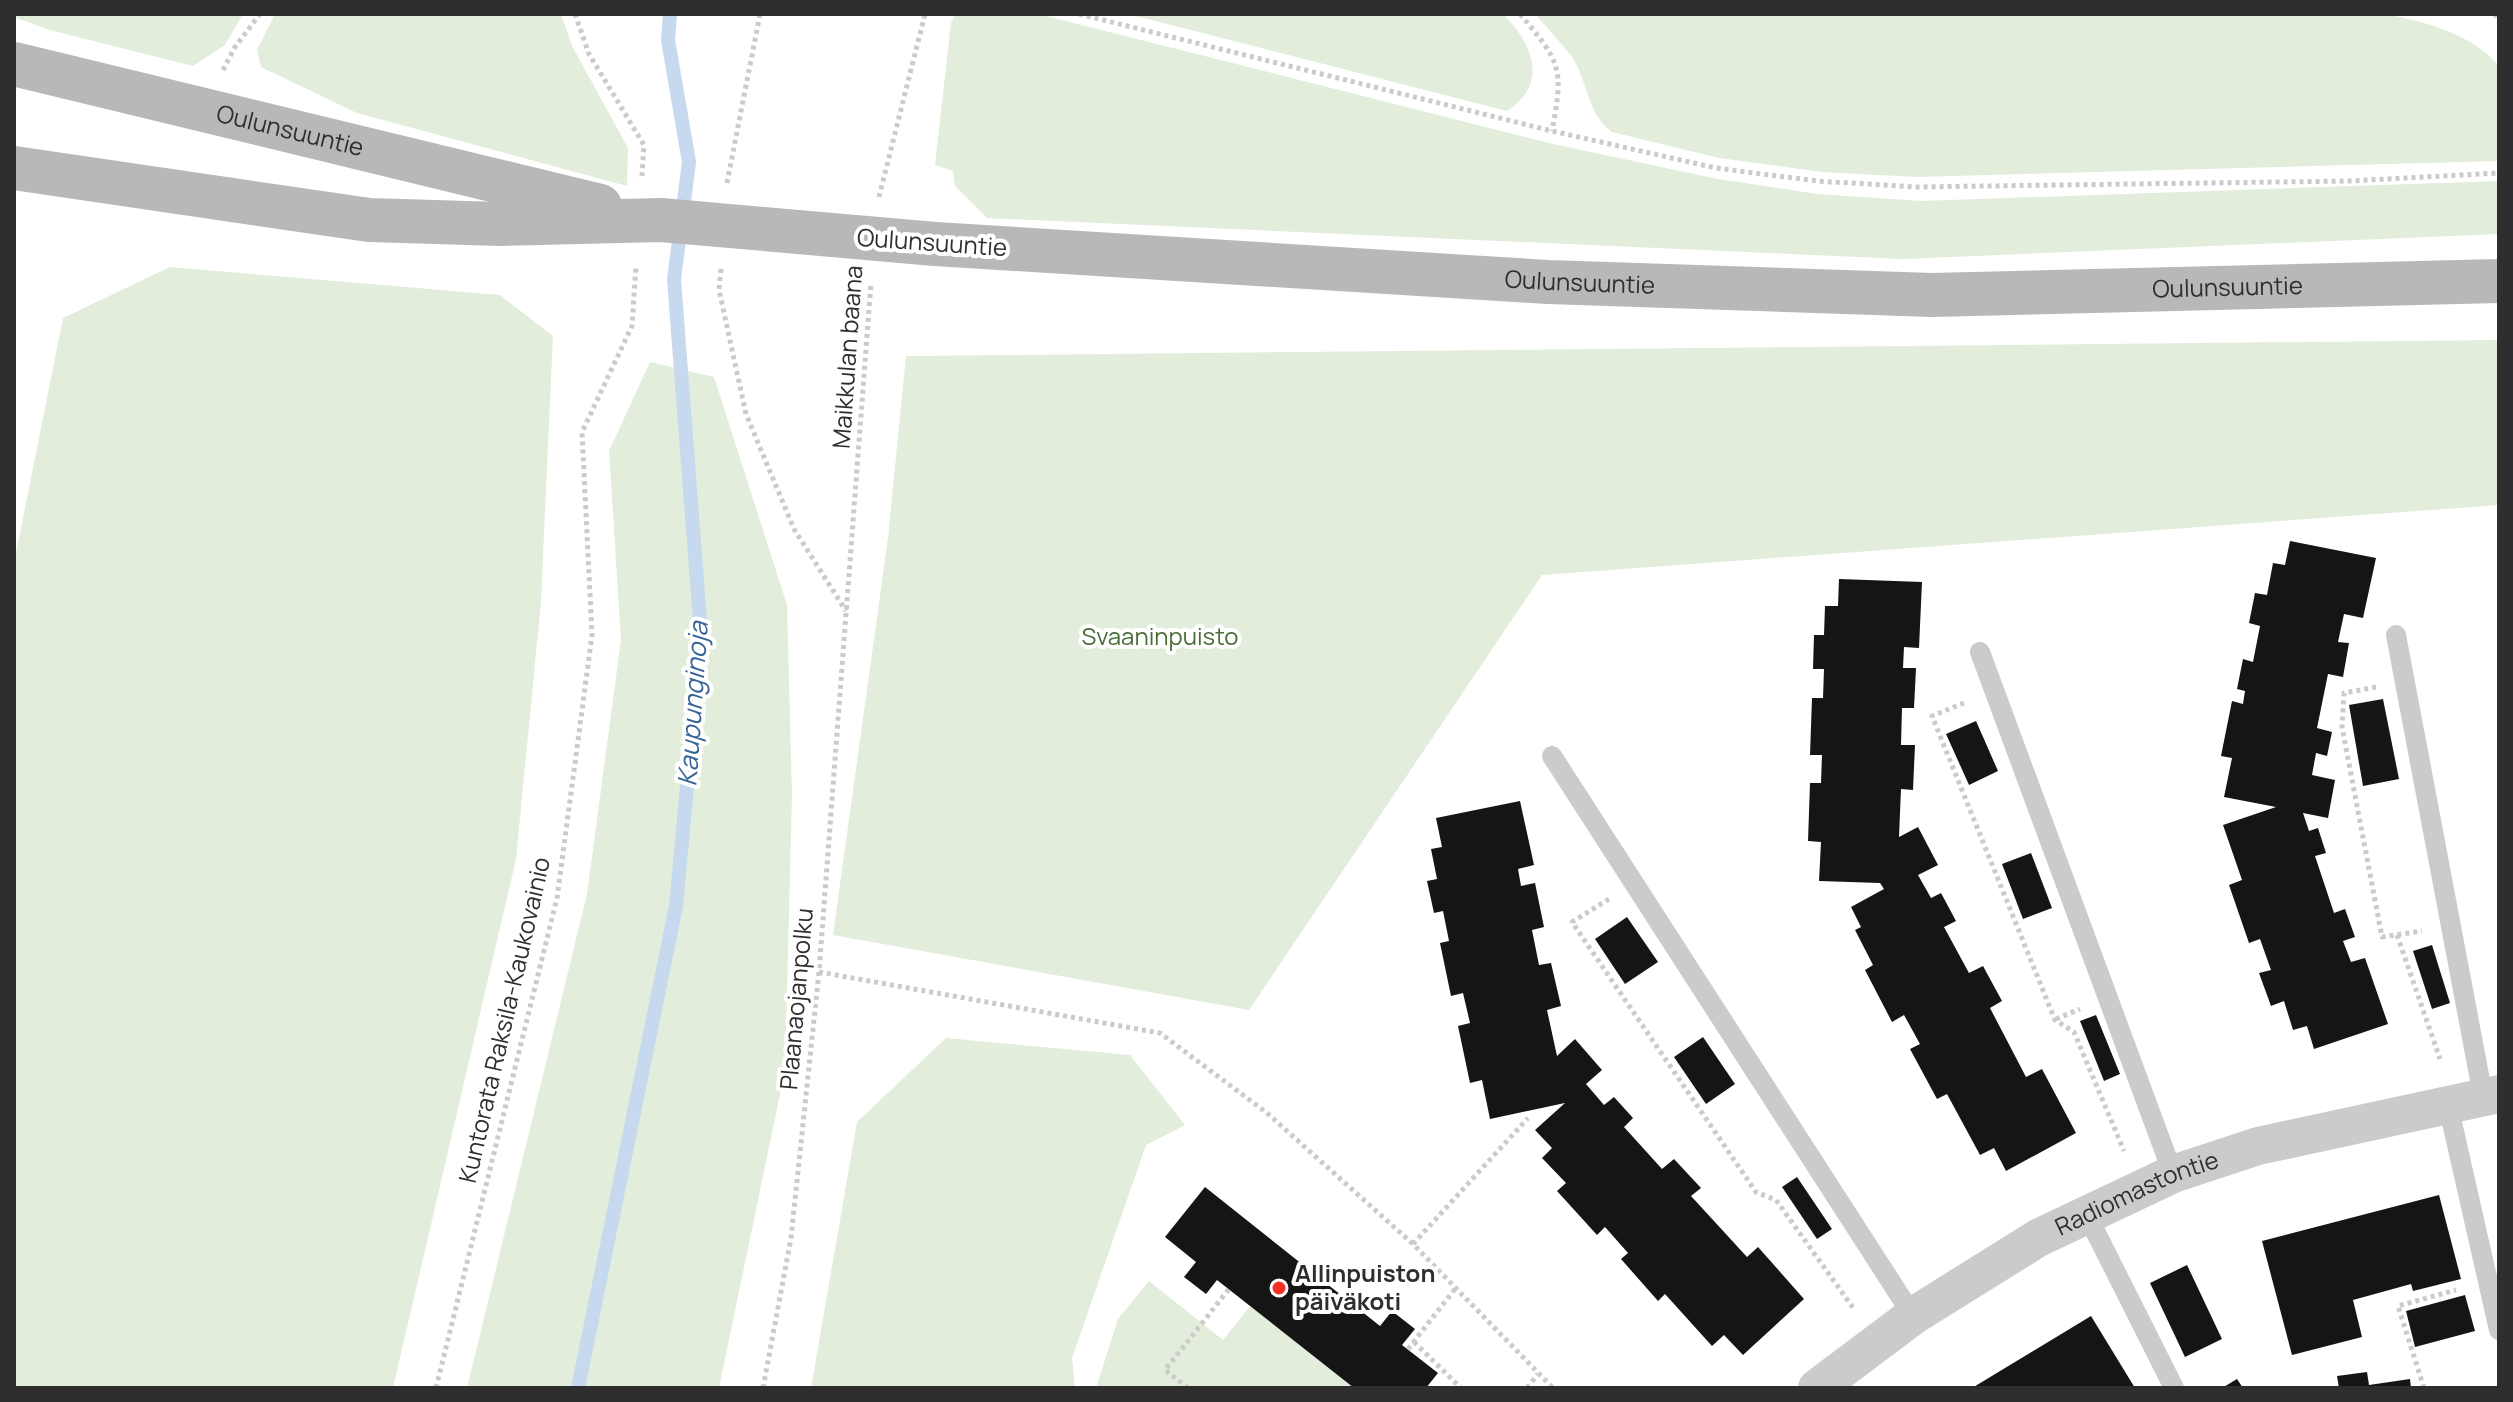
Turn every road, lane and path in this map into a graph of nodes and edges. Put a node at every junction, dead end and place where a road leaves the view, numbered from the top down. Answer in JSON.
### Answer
{"nodes":[{"id":1,"x":260,"y":14,"type":"edge"},
{"id":2,"x":575,"y":14,"type":"edge"},
{"id":3,"x":760,"y":14,"type":"edge"},
{"id":4,"x":925,"y":14,"type":"edge"},
{"id":5,"x":1079,"y":14,"type":"edge"},
{"id":6,"x":1520,"y":14,"type":"edge"},
{"id":7,"x":2495,"y":14,"type":"edge"},
{"id":8,"x":2499,"y":22,"type":"edge"},
{"id":9,"x":14,"y":64,"type":"edge"},
{"id":10,"x":201,"y":111,"type":"junction"},
{"id":11,"x":1552,"y":131,"type":"junction"},
{"id":12,"x":14,"y":168,"type":"edge"},
{"id":13,"x":2499,"y":173,"type":"edge"},
{"id":14,"x":727,"y":187,"type":"dead end"},
{"id":15,"x":503,"y":203,"type":"junction"},
{"id":16,"x":651,"y":204,"type":"junction"},
{"id":17,"x":877,"y":204,"type":"dead end"},
{"id":18,"x":637,"y":257,"type":"dead end"},
{"id":19,"x":721,"y":260,"type":"dead end"},
{"id":20,"x":2499,"y":281,"type":"edge"},
{"id":21,"x":871,"y":283,"type":"dead end"},
{"id":22,"x":847,"y":612,"type":"junction"},
{"id":23,"x":2396,"y":635,"type":"dead end"},
{"id":24,"x":1980,"y":652,"type":"dead end"},
{"id":25,"x":2405,"y":683,"type":"junction"},
{"id":26,"x":1994,"y":690,"type":"junction"},
{"id":27,"x":1552,"y":756,"type":"dead end"},
{"id":28,"x":1634,"y":884,"type":"junction"},
{"id":29,"x":2451,"y":925,"type":"junction"},
{"id":30,"x":2397,"y":935,"type":"junction"},
{"id":31,"x":819,"y":972,"type":"junction"},
{"id":32,"x":2469,"y":1091,"type":"edge"},
{"id":33,"x":1528,"y":1118,"type":"dead end"},
{"id":34,"x":2129,"y":1163,"type":"dead end"},
{"id":35,"x":2173,"y":1174,"type":"junction"},
{"id":36,"x":2087,"y":1215,"type":"junction"},
{"id":37,"x":1413,"y":1244,"type":"junction"},
{"id":38,"x":2488,"y":1282,"type":"junction"},
{"id":39,"x":1229,"y":1289,"type":"dead end"},
{"id":40,"x":1455,"y":1289,"type":"junction"},
{"id":41,"x":1859,"y":1316,"type":"dead end"},
{"id":42,"x":1913,"y":1316,"type":"junction"},
{"id":43,"x":2499,"y":1330,"type":"edge"},
{"id":44,"x":1414,"y":1342,"type":"junction"},
{"id":45,"x":1408,"y":1349,"type":"dead end"},
{"id":46,"x":1538,"y":1374,"type":"junction"},
{"id":47,"x":436,"y":1388,"type":"edge"},
{"id":48,"x":763,"y":1388,"type":"edge"},
{"id":49,"x":1188,"y":1388,"type":"edge"},
{"id":50,"x":1461,"y":1388,"type":"edge"},
{"id":51,"x":1527,"y":1388,"type":"edge"},
{"id":52,"x":1553,"y":1388,"type":"edge"},
{"id":53,"x":1817,"y":1388,"type":"edge"},
{"id":54,"x":2174,"y":1388,"type":"edge"},
{"id":55,"x":2424,"y":1388,"type":"edge"}],
"edges":[{"from":1,"to":10,"type":"path"},
{"from":2,"to":16,"type":"path"},
{"from":3,"to":14,"type":"path"},
{"from":4,"to":17,"type":"path"},
{"from":5,"to":11,"type":"path"},
{"from":6,"to":11,"type":"path"},
{"from":7,"to":8,"type":"path"},
{"from":9,"to":10,"type":"main road","name":"Oulunsuuntie"},
{"from":10,"to":15,"type":"main road","name":"Oulunsuuntie"},
{"from":11,"to":13,"type":"path"},
{"from":12,"to":15,"type":"main road","name":"Oulunsuuntie"},
{"from":15,"to":16,"type":"main road","name":"Oulunsuuntie","bridge":true},
{"from":16,"to":20,"type":"main road","name":"Oulunsuuntie","bridge":true},
{"from":18,"to":47,"type":"path","name":"Kuntorata Raksila-Kaukovainio"},
{"from":19,"to":22,"type":"path"},
{"from":21,"to":22,"type":"path","name":"Maikkulan baana"},
{"from":22,"to":31,"type":"path","name":"Plaanaojanpolku"},
{"from":23,"to":25,"type":"lane"},
{"from":24,"to":26,"type":"lane"},
{"from":25,"to":29,"type":"lane"},
{"from":25,"to":30,"type":"path"},
{"from":26,"to":34,"type":"path"},
{"from":26,"to":35,"type":"lane"},
{"from":27,"to":28,"type":"lane"},
{"from":28,"to":41,"type":"path"},
{"from":28,"to":42,"type":"lane"},
{"from":29,"to":30,"type":"path"},
{"from":29,"to":32,"type":"lane"},
{"from":30,"to":32,"type":"path"},
{"from":31,"to":37,"type":"path"},
{"from":31,"to":48,"type":"path","name":"Plaanaojanpolku"},
{"from":32,"to":35,"type":"street","name":"Radiomastontie"},
{"from":32,"to":38,"type":"lane"},
{"from":33,"to":37,"type":"path"},
{"from":35,"to":36,"type":"street","name":"Radiomastontie"},
{"from":36,"to":42,"type":"street","name":"Radiomastontie"},
{"from":36,"to":54,"type":"lane"},
{"from":37,"to":40,"type":"path"},
{"from":38,"to":43,"type":"lane"},
{"from":38,"to":55,"type":"path"},
{"from":39,"to":49,"type":"path"},
{"from":40,"to":44,"type":"path"},
{"from":40,"to":46,"type":"path"},
{"from":42,"to":53,"type":"street","name":"Radiomastontie"},
{"from":44,"to":45,"type":"path"},
{"from":44,"to":50,"type":"path"},
{"from":46,"to":51,"type":"path"},
{"from":46,"to":52,"type":"path"}]}
